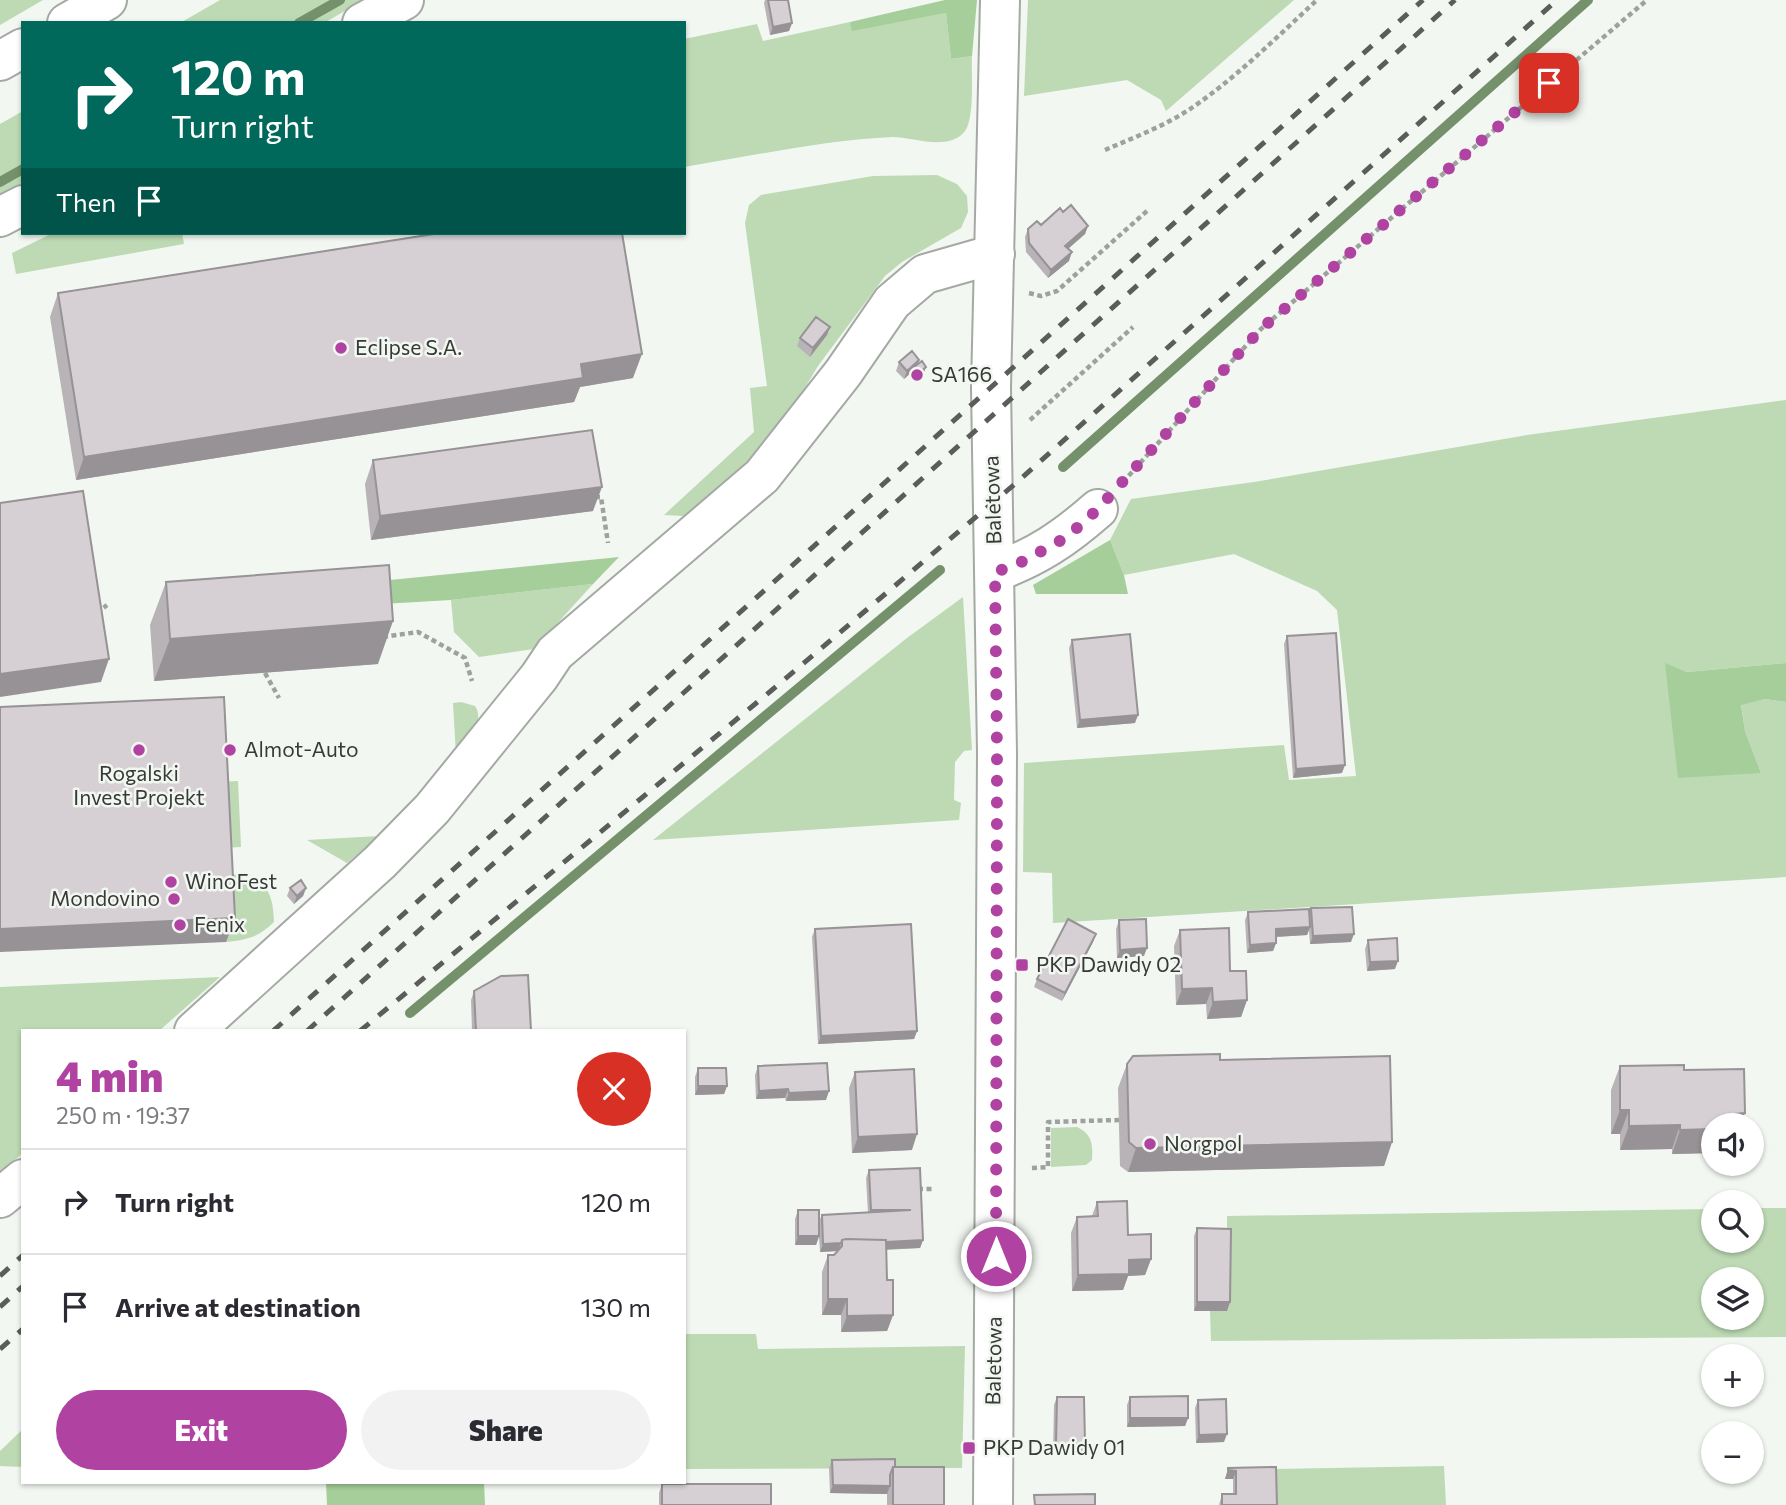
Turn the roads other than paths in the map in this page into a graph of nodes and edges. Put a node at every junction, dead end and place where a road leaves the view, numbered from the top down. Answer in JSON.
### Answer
{"nodes":[{"id":1,"x":107,"y":0,"type":"edge"},
{"id":2,"x":404,"y":0,"type":"edge"},
{"id":3,"x":1000,"y":0,"type":"edge"},
{"id":4,"x":70,"y":21,"type":"edge"},
{"id":5,"x":366,"y":21,"type":"edge"},
{"id":6,"x":21,"y":49,"type":"edge"},
{"id":7,"x":0,"y":61,"type":"edge"},
{"id":8,"x":21,"y":206,"type":"edge"},
{"id":9,"x":0,"y":217,"type":"edge"},
{"id":10,"x":995,"y":254,"type":"junction"},
{"id":11,"x":1098,"y":509,"type":"road end"},
{"id":12,"x":995,"y":572,"type":"junction"},
{"id":13,"x":196,"y":1029,"type":"edge"},
{"id":14,"x":21,"y":1181,"type":"edge"},
{"id":15,"x":0,"y":1198,"type":"edge"},
{"id":16,"x":993,"y":1505,"type":"edge"}],
"edges":[{"from":1,"to":4,"type":"main road"},
{"from":2,"to":5,"type":"main road"},
{"from":3,"to":10,"type":"main road","name":"Baletowa"},
{"from":6,"to":7,"type":"main road"},
{"from":8,"to":9,"type":"main road"},
{"from":10,"to":12,"type":"main road","name":"Baletowa"},
{"from":10,"to":13,"type":"main road"},
{"from":11,"to":12,"type":"main road"},
{"from":12,"to":16,"type":"main road","name":"Baletowa"},
{"from":14,"to":15,"type":"main road"}]}
